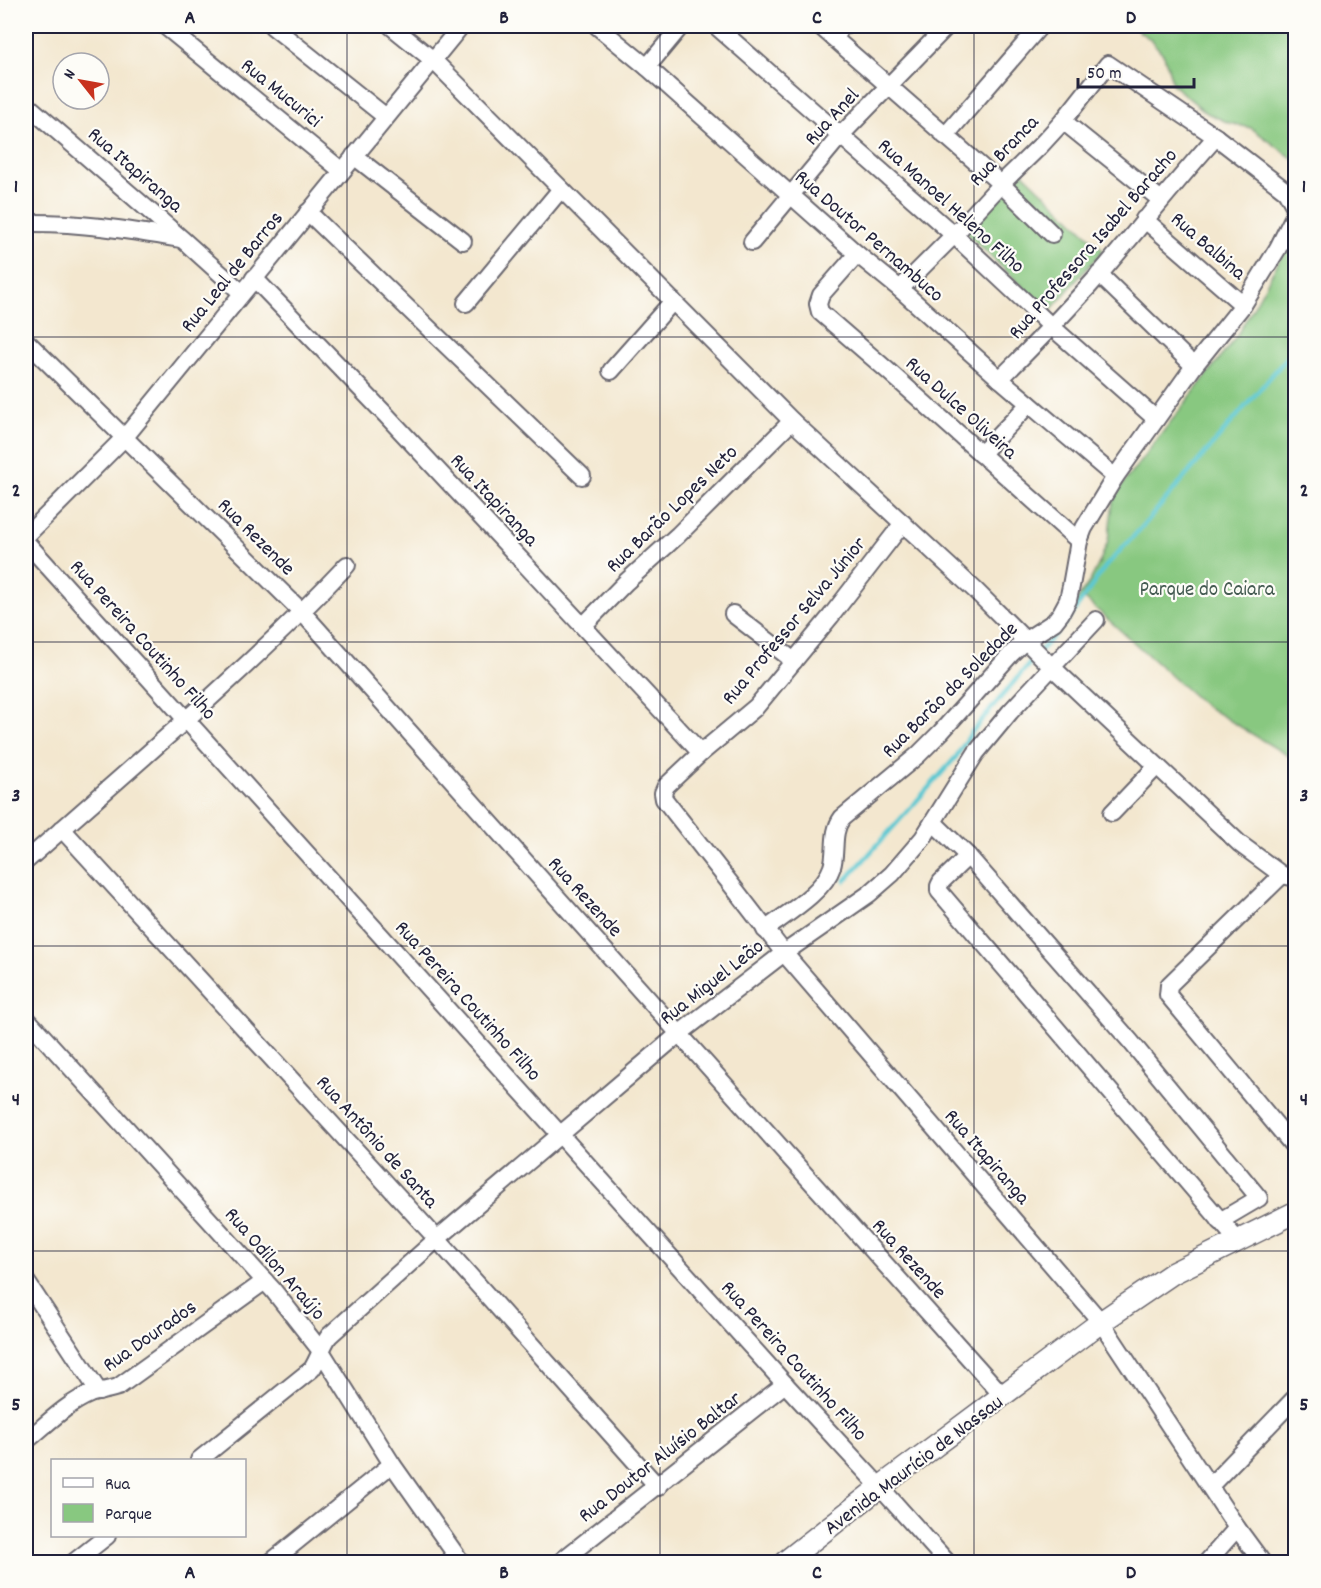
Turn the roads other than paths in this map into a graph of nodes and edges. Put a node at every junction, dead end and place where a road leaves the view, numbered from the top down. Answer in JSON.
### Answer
{"nodes":[{"id":1,"x":165,"y":26,"type":"edge"},
{"id":2,"x":272,"y":26,"type":"edge"},
{"id":3,"x":392,"y":26,"type":"edge"},
{"id":4,"x":461,"y":26,"type":"edge"},
{"id":5,"x":597,"y":26,"type":"edge"},
{"id":6,"x":681,"y":26,"type":"edge"},
{"id":7,"x":716,"y":26,"type":"edge"},
{"id":8,"x":820,"y":26,"type":"edge"},
{"id":9,"x":947,"y":26,"type":"edge"},
{"id":10,"x":1040,"y":26,"type":"edge"},
{"id":11,"x":838,"y":31,"type":"edge"},
{"id":12,"x":433,"y":60,"type":"junction"},
{"id":13,"x":647,"y":67,"type":"junction"},
{"id":14,"x":889,"y":87,"type":"junction"},
{"id":15,"x":26,"y":104,"type":"edge"},
{"id":16,"x":386,"y":117,"type":"junction"},
{"id":17,"x":1063,"y":122,"type":"junction"},
{"id":18,"x":840,"y":136,"type":"junction"},
{"id":19,"x":945,"y":136,"type":"junction"},
{"id":20,"x":1216,"y":137,"type":"junction"},
{"id":21,"x":354,"y":156,"type":"junction"},
{"id":22,"x":342,"y":171,"type":"junction"},
{"id":23,"x":1001,"y":184,"type":"junction"},
{"id":24,"x":561,"y":189,"type":"junction"},
{"id":25,"x":791,"y":195,"type":"junction"},
{"id":26,"x":1161,"y":200,"type":"junction"},
{"id":27,"x":308,"y":212,"type":"junction"},
{"id":28,"x":1144,"y":219,"type":"junction"},
{"id":29,"x":26,"y":223,"type":"edge"},
{"id":30,"x":1052,"y":234,"type":"dead end"},
{"id":31,"x":954,"y":235,"type":"junction"},
{"id":32,"x":182,"y":239,"type":"junction"},
{"id":33,"x":463,"y":241,"type":"dead end"},
{"id":34,"x":752,"y":242,"type":"dead end"},
{"id":35,"x":857,"y":254,"type":"junction"},
{"id":36,"x":1099,"y":274,"type":"junction"},
{"id":37,"x":254,"y":278,"type":"junction"},
{"id":38,"x":900,"y":290,"type":"junction"},
{"id":39,"x":242,"y":293,"type":"junction"},
{"id":40,"x":673,"y":301,"type":"junction"},
{"id":41,"x":466,"y":303,"type":"dead end"},
{"id":42,"x":1243,"y":306,"type":"junction"},
{"id":43,"x":1052,"y":327,"type":"junction"},
{"id":44,"x":26,"y":341,"type":"edge"},
{"id":45,"x":1194,"y":366,"type":"junction"},
{"id":46,"x":611,"y":371,"type":"dead end"},
{"id":47,"x":1000,"y":379,"type":"junction"},
{"id":48,"x":1029,"y":404,"type":"junction"},
{"id":49,"x":1156,"y":419,"type":"junction"},
{"id":50,"x":792,"y":421,"type":"junction"},
{"id":51,"x":124,"y":437,"type":"junction"},
{"id":52,"x":981,"y":454,"type":"junction"},
{"id":53,"x":582,"y":477,"type":"dead end"},
{"id":54,"x":1115,"y":477,"type":"junction"},
{"id":55,"x":903,"y":523,"type":"junction"},
{"id":56,"x":26,"y":536,"type":"edge"},
{"id":57,"x":1079,"y":541,"type":"junction"},
{"id":58,"x":26,"y":542,"type":"edge"},
{"id":59,"x":346,"y":565,"type":"dead end"},
{"id":60,"x":302,"y":612,"type":"junction"},
{"id":61,"x":733,"y":614,"type":"dead end"},
{"id":62,"x":1096,"y":620,"type":"dead end"},
{"id":63,"x":583,"y":626,"type":"junction"},
{"id":64,"x":1028,"y":641,"type":"junction"},
{"id":65,"x":794,"y":661,"type":"junction"},
{"id":66,"x":1050,"y":664,"type":"junction"},
{"id":67,"x":186,"y":719,"type":"junction"},
{"id":68,"x":701,"y":753,"type":"junction"},
{"id":69,"x":1157,"y":766,"type":"junction"},
{"id":70,"x":663,"y":793,"type":"joint"},
{"id":71,"x":1112,"y":813,"type":"dead end"},
{"id":72,"x":933,"y":822,"type":"junction"},
{"id":73,"x":62,"y":829,"type":"junction"},
{"id":74,"x":968,"y":856,"type":"junction"},
{"id":75,"x":26,"y":861,"type":"edge"},
{"id":76,"x":1289,"y":876,"type":"edge"},
{"id":77,"x":765,"y":930,"type":"junction"},
{"id":78,"x":784,"y":953,"type":"junction"},
{"id":79,"x":26,"y":1018,"type":"edge"},
{"id":80,"x":680,"y":1033,"type":"junction"},
{"id":81,"x":560,"y":1133,"type":"junction"},
{"id":82,"x":1296,"y":1149,"type":"edge"},
{"id":83,"x":1296,"y":1212,"type":"edge"},
{"id":84,"x":1220,"y":1221,"type":"junction"},
{"id":85,"x":436,"y":1239,"type":"junction"},
{"id":86,"x":1237,"y":1240,"type":"junction"},
{"id":87,"x":26,"y":1281,"type":"edge"},
{"id":88,"x":265,"y":1281,"type":"junction"},
{"id":89,"x":1101,"y":1322,"type":"junction"},
{"id":90,"x":321,"y":1351,"type":"junction"},
{"id":91,"x":785,"y":1384,"type":"junction"},
{"id":92,"x":99,"y":1392,"type":"junction"},
{"id":93,"x":1003,"y":1396,"type":"junction"},
{"id":94,"x":1296,"y":1397,"type":"edge"},
{"id":95,"x":26,"y":1441,"type":"edge"},
{"id":96,"x":201,"y":1459,"type":"edge"},
{"id":97,"x":392,"y":1464,"type":"junction"},
{"id":98,"x":658,"y":1486,"type":"junction"},
{"id":99,"x":1210,"y":1486,"type":"junction"},
{"id":100,"x":880,"y":1487,"type":"junction"},
{"id":101,"x":1237,"y":1528,"type":"junction"},
{"id":102,"x":106,"y":1537,"type":"edge"},
{"id":103,"x":74,"y":1563,"type":"edge"},
{"id":104,"x":272,"y":1563,"type":"edge"},
{"id":105,"x":461,"y":1563,"type":"edge"},
{"id":106,"x":560,"y":1563,"type":"edge"},
{"id":107,"x":785,"y":1563,"type":"edge"},
{"id":108,"x":947,"y":1563,"type":"edge"},
{"id":109,"x":1207,"y":1563,"type":"edge"},
{"id":110,"x":1262,"y":1563,"type":"edge"}],
"edges":[{"from":1,"to":22,"type":"street","name":"Rua Mucurici"},
{"from":2,"to":16,"type":"street"},
{"from":3,"to":12,"type":"street"},
{"from":4,"to":12,"type":"street","name":"Rua Leal de Barros"},
{"from":5,"to":13,"type":"street","name":"Rua Doutor Pernambuco"},
{"from":6,"to":13,"type":"street"},
{"from":7,"to":18,"type":"street","name":"Rua Manoel Heleno Filho"},
{"from":8,"to":11,"type":"street"},
{"from":9,"to":14,"type":"street","name":"Rua Anel"},
{"from":10,"to":19,"type":"street"},
{"from":11,"to":14,"type":"street"},
{"from":12,"to":16,"type":"street","name":"Rua Leal de Barros"},
{"from":12,"to":24,"type":"street"},
{"from":13,"to":25,"type":"street","name":"Rua Doutor Pernambuco"},
{"from":14,"to":18,"type":"street","name":"Rua Anel"},
{"from":14,"to":19,"type":"street"},
{"from":15,"to":32,"type":"street","name":"Rua Itapiranga"},
{"from":16,"to":21,"type":"street","name":"Rua Leal de Barros"},
{"from":17,"to":20,"type":"street","name":"Rua Branca"},
{"from":17,"to":23,"type":"street","name":"Rua Branca"},
{"from":17,"to":26,"type":"street","name":"Rua Balbina"},
{"from":18,"to":25,"type":"street","name":"Rua Anel"},
{"from":18,"to":31,"type":"street","name":"Rua Manoel Heleno Filho"},
{"from":19,"to":23,"type":"street"},
{"from":20,"to":26,"type":"street","name":"Rua Professora Isabel Baracho"},
{"from":20,"to":42,"type":"street","name":"Rua Barão da Soledade"},
{"from":21,"to":22,"type":"street","name":"Rua Leal de Barros"},
{"from":21,"to":33,"type":"street"},
{"from":22,"to":27,"type":"street","name":"Rua Leal de Barros"},
{"from":23,"to":30,"type":"street"},
{"from":23,"to":31,"type":"street","name":"Rua Branca"},
{"from":24,"to":40,"type":"street"},
{"from":24,"to":41,"type":"street"},
{"from":25,"to":34,"type":"street","name":"Rua Anel"},
{"from":25,"to":35,"type":"street","name":"Rua Doutor Pernambuco"},
{"from":26,"to":28,"type":"street","name":"Rua Professora Isabel Baracho"},
{"from":27,"to":37,"type":"street","name":"Rua Leal de Barros"},
{"from":27,"to":53,"type":"street"},
{"from":28,"to":36,"type":"street","name":"Rua Professora Isabel Baracho"},
{"from":28,"to":42,"type":"street","name":"Rua Balbina"},
{"from":29,"to":32,"type":"street"},
{"from":31,"to":38,"type":"street","name":"Rua Branca"},
{"from":31,"to":43,"type":"street","name":"Rua Manoel Heleno Filho"},
{"from":32,"to":39,"type":"street","name":"Rua Itapiranga"},
{"from":35,"to":38,"type":"street","name":"Rua Doutor Pernambuco"},
{"from":35,"to":52,"type":"street","name":"Rua Dulce Oliveira"},
{"from":36,"to":43,"type":"street","name":"Rua Professora Isabel Baracho"},
{"from":36,"to":45,"type":"street"},
{"from":37,"to":39,"type":"street","name":"Rua Leal de Barros"},
{"from":37,"to":63,"type":"street","name":"Rua Itapiranga"},
{"from":38,"to":47,"type":"street","name":"Rua Doutor Pernambuco"},
{"from":39,"to":51,"type":"street","name":"Rua Leal de Barros"},
{"from":40,"to":46,"type":"street"},
{"from":40,"to":50,"type":"street"},
{"from":42,"to":45,"type":"street","name":"Rua Barão da Soledade"},
{"from":43,"to":47,"type":"street","name":"Rua Professora Isabel Baracho"},
{"from":43,"to":49,"type":"street","name":"Rua Manoel Heleno Filho"},
{"from":44,"to":51,"type":"street","name":"Rua Rezende"},
{"from":45,"to":49,"type":"street","name":"Rua Barão da Soledade"},
{"from":47,"to":48,"type":"street","name":"Rua Doutor Pernambuco"},
{"from":48,"to":52,"type":"street"},
{"from":48,"to":54,"type":"street","name":"Rua Doutor Pernambuco"},
{"from":49,"to":54,"type":"street","name":"Rua Barão da Soledade"},
{"from":50,"to":55,"type":"street"},
{"from":50,"to":63,"type":"street","name":"Rua Barão Lopes Neto"},
{"from":51,"to":56,"type":"street","name":"Rua Leal de Barros"},
{"from":51,"to":60,"type":"street","name":"Rua Rezende"},
{"from":52,"to":57,"type":"street","name":"Rua Dulce Oliveira"},
{"from":54,"to":57,"type":"street","name":"Rua Barão da Soledade"},
{"from":55,"to":64,"type":"street"},
{"from":55,"to":65,"type":"street","name":"Rua Professor Selva Júnior"},
{"from":57,"to":64,"type":"street","name":"Rua Barão da Soledade"},
{"from":58,"to":67,"type":"street","name":"Rua Pereira Coutinho Filho"},
{"from":59,"to":60,"type":"street"},
{"from":60,"to":67,"type":"street"},
{"from":60,"to":80,"type":"street","name":"Rua Rezende"},
{"from":61,"to":65,"type":"street"},
{"from":62,"to":66,"type":"street","name":"Rua Miguel Leão"},
{"from":63,"to":68,"type":"street","name":"Rua Itapiranga"},
{"from":64,"to":66,"type":"street"},
{"from":64,"to":77,"type":"street","name":"Rua Barão da Soledade"},
{"from":65,"to":68,"type":"street","name":"Rua Professor Selva Júnior"},
{"from":66,"to":69,"type":"street"},
{"from":66,"to":72,"type":"street","name":"Rua Miguel Leão"},
{"from":67,"to":73,"type":"street"},
{"from":67,"to":81,"type":"street","name":"Rua Pereira Coutinho Filho"},
{"from":68,"to":70,"type":"street","name":"Rua Professor Selva Júnior"},
{"from":69,"to":71,"type":"street"},
{"from":69,"to":76,"type":"street"},
{"from":70,"to":77,"type":"street","name":"Rua Itapiranga"},
{"from":72,"to":74,"type":"street"},
{"from":72,"to":78,"type":"street","name":"Rua Miguel Leão"},
{"from":73,"to":75,"type":"street"},
{"from":73,"to":85,"type":"street","name":"Rua Antônio de Santa"},
{"from":74,"to":84,"type":"street"},
{"from":74,"to":84,"type":"street"},
{"from":76,"to":82,"type":"street"},
{"from":77,"to":78,"type":"street","name":"Rua Itapiranga"},
{"from":78,"to":80,"type":"street","name":"Rua Miguel Leão"},
{"from":78,"to":89,"type":"street","name":"Rua Itapiranga"},
{"from":79,"to":88,"type":"street","name":"Rua Odilon Araújo"},
{"from":80,"to":81,"type":"street","name":"Rua Miguel Leão"},
{"from":80,"to":93,"type":"street","name":"Rua Rezende"},
{"from":81,"to":85,"type":"street","name":"Rua Miguel Leão"},
{"from":81,"to":91,"type":"street","name":"Rua Pereira Coutinho Filho"},
{"from":83,"to":86,"type":"main road","name":"Avenida Maurício de Nassau"},
{"from":84,"to":86,"type":"street"},
{"from":85,"to":90,"type":"street","name":"Rua Miguel Leão"},
{"from":85,"to":98,"type":"street","name":"Rua Antônio de Santa"},
{"from":86,"to":89,"type":"main road","name":"Avenida Maurício de Nassau"},
{"from":87,"to":92,"type":"street"},
{"from":88,"to":90,"type":"street","name":"Rua Odilon Araújo"},
{"from":88,"to":92,"type":"street","name":"Rua Dourados"},
{"from":89,"to":93,"type":"main road","name":"Avenida Maurício de Nassau"},
{"from":89,"to":99,"type":"street","name":"Rua Itapiranga"},
{"from":90,"to":96,"type":"street","name":"Rua Miguel Leão"},
{"from":90,"to":97,"type":"street","name":"Rua Odilon Araújo"},
{"from":91,"to":98,"type":"street","name":"Rua Doutor Aluísio Baltar"},
{"from":91,"to":100,"type":"street","name":"Rua Pereira Coutinho Filho"},
{"from":92,"to":95,"type":"street","name":"Rua Dourados"},
{"from":93,"to":100,"type":"main road","name":"Avenida Maurício de Nassau"},
{"from":94,"to":99,"type":"street"},
{"from":97,"to":104,"type":"street"},
{"from":97,"to":105,"type":"street","name":"Rua Odilon Araújo"},
{"from":98,"to":106,"type":"street","name":"Rua Doutor Aluísio Baltar"},
{"from":99,"to":101,"type":"street","name":"Rua Itapiranga"},
{"from":100,"to":107,"type":"main road","name":"Avenida Maurício de Nassau"},
{"from":100,"to":108,"type":"street","name":"Rua Pereira Coutinho Filho"},
{"from":101,"to":109,"type":"street"},
{"from":101,"to":110,"type":"street","name":"Rua Itapiranga"},
{"from":102,"to":103,"type":"street"}]}
